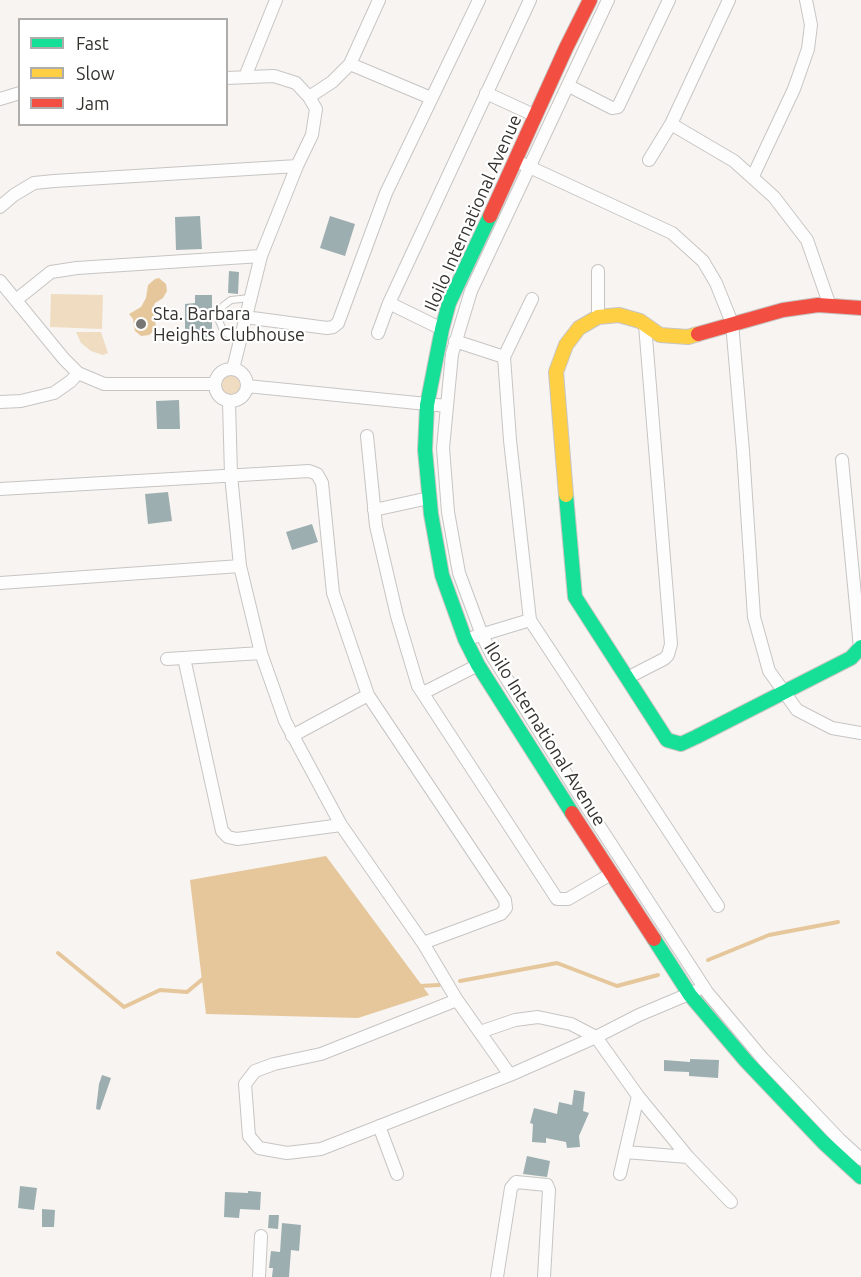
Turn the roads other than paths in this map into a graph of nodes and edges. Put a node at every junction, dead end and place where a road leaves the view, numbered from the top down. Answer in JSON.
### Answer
{"nodes":[{"id":1,"x":276,"y":0,"type":"edge"},
{"id":2,"x":379,"y":0,"type":"edge"},
{"id":3,"x":478,"y":0,"type":"edge"},
{"id":4,"x":530,"y":0,"type":"edge"},
{"id":5,"x":590,"y":0,"type":"edge"},
{"id":6,"x":608,"y":0,"type":"edge"},
{"id":7,"x":669,"y":0,"type":"edge"},
{"id":8,"x":729,"y":0,"type":"edge"},
{"id":9,"x":806,"y":0,"type":"edge"},
{"id":10,"x":350,"y":64,"type":"junction"},
{"id":11,"x":245,"y":77,"type":"junction"},
{"id":12,"x":228,"y":78,"type":"edge"},
{"id":13,"x":569,"y":86,"type":"junction"},
{"id":14,"x":486,"y":93,"type":"junction"},
{"id":15,"x":18,"y":94,"type":"edge"},
{"id":16,"x":309,"y":97,"type":"junction"},
{"id":17,"x":431,"y":98,"type":"junction"},
{"id":18,"x":0,"y":99,"type":"edge"},
{"id":19,"x":536,"y":116,"type":"junction"},
{"id":20,"x":671,"y":124,"type":"junction"},
{"id":21,"x":649,"y":160,"type":"dead end"},
{"id":22,"x":523,"y":164,"type":"junction"},
{"id":23,"x":297,"y":166,"type":"junction"},
{"id":24,"x":753,"y":176,"type":"junction"},
{"id":25,"x":0,"y":207,"type":"edge"},
{"id":26,"x":261,"y":256,"type":"junction"},
{"id":27,"x":598,"y":271,"type":"dead end"},
{"id":28,"x":0,"y":281,"type":"edge"},
{"id":29,"x":250,"y":298,"type":"junction"},
{"id":30,"x":532,"y":299,"type":"dead end"},
{"id":31,"x":16,"y":300,"type":"junction"},
{"id":32,"x":389,"y":303,"type":"junction"},
{"id":33,"x":830,"y":306,"type":"junction"},
{"id":34,"x":861,"y":308,"type":"edge"},
{"id":35,"x":245,"y":317,"type":"junction"},
{"id":36,"x":598,"y":317,"type":"junction"},
{"id":37,"x":732,"y":323,"type":"junction"},
{"id":38,"x":645,"y":325,"type":"junction"},
{"id":39,"x":442,"y":329,"type":"junction"},
{"id":40,"x":378,"y":333,"type":"dead end"},
{"id":41,"x":240,"y":341,"type":"junction"},
{"id":42,"x":455,"y":342,"type":"junction"},
{"id":43,"x":504,"y":357,"type":"junction"},
{"id":44,"x":233,"y":369,"type":"junction"},
{"id":45,"x":78,"y":373,"type":"junction"},
{"id":46,"x":214,"y":384,"type":"junction"},
{"id":47,"x":247,"y":386,"type":"junction"},
{"id":48,"x":0,"y":402,"type":"edge"},
{"id":49,"x":229,"y":402,"type":"junction"},
{"id":50,"x":427,"y":405,"type":"junction"},
{"id":51,"x":447,"y":406,"type":"junction"},
{"id":52,"x":367,"y":436,"type":"dead end"},
{"id":53,"x":842,"y":460,"type":"dead end"},
{"id":54,"x":231,"y":475,"type":"junction"},
{"id":55,"x":0,"y":489,"type":"edge"},
{"id":56,"x":429,"y":498,"type":"junction"},
{"id":57,"x":374,"y":510,"type":"junction"},
{"id":58,"x":240,"y":566,"type":"junction"},
{"id":59,"x":0,"y":583,"type":"edge"},
{"id":60,"x":530,"y":620,"type":"junction"},
{"id":61,"x":482,"y":635,"type":"junction"},
{"id":62,"x":465,"y":639,"type":"junction"},
{"id":63,"x":860,"y":647,"type":"edge"},
{"id":64,"x":261,"y":653,"type":"junction"},
{"id":65,"x":184,"y":658,"type":"junction"},
{"id":66,"x":166,"y":659,"type":"dead end"},
{"id":67,"x":478,"y":665,"type":"junction"},
{"id":68,"x":627,"y":678,"type":"junction"},
{"id":69,"x":423,"y":693,"type":"junction"},
{"id":70,"x":784,"y":693,"type":"junction"},
{"id":71,"x":368,"y":695,"type":"junction"},
{"id":72,"x":861,"y":733,"type":"edge"},
{"id":73,"x":292,"y":736,"type":"junction"},
{"id":74,"x":341,"y":825,"type":"junction"},
{"id":75,"x":611,"y":874,"type":"junction"},
{"id":76,"x":718,"y":906,"type":"dead end"},
{"id":77,"x":423,"y":943,"type":"junction"},
{"id":78,"x":704,"y":986,"type":"junction"},
{"id":79,"x":690,"y":994,"type":"junction"},
{"id":80,"x":458,"y":1000,"type":"junction"},
{"id":81,"x":480,"y":1032,"type":"junction"},
{"id":82,"x":596,"y":1037,"type":"junction"},
{"id":83,"x":510,"y":1075,"type":"junction"},
{"id":84,"x":638,"y":1096,"type":"junction"},
{"id":85,"x":379,"y":1126,"type":"junction"},
{"id":86,"x":625,"y":1152,"type":"junction"},
{"id":87,"x":688,"y":1157,"type":"junction"},
{"id":88,"x":861,"y":1159,"type":"edge"},
{"id":89,"x":397,"y":1174,"type":"dead end"},
{"id":90,"x":620,"y":1174,"type":"dead end"},
{"id":91,"x":861,"y":1177,"type":"edge"},
{"id":92,"x":731,"y":1202,"type":"dead end"},
{"id":93,"x":261,"y":1236,"type":"dead end"},
{"id":94,"x":259,"y":1277,"type":"edge"},
{"id":95,"x":497,"y":1277,"type":"edge"},
{"id":96,"x":544,"y":1277,"type":"edge"}],
"edges":[{"from":1,"to":11,"type":"street"},
{"from":2,"to":10,"type":"street"},
{"from":3,"to":17,"type":"street"},
{"from":4,"to":14,"type":"street"},
{"from":5,"to":19,"type":"street","name":"Iloilo International Avenue"},
{"from":6,"to":13,"type":"street","name":"Iloilo International Avenue"},
{"from":7,"to":13,"type":"street"},
{"from":8,"to":20,"type":"street"},
{"from":9,"to":24,"type":"street"},
{"from":10,"to":16,"type":"street"},
{"from":10,"to":17,"type":"street"},
{"from":11,"to":12,"type":"street"},
{"from":11,"to":16,"type":"street"},
{"from":13,"to":22,"type":"street","name":"Iloilo International Avenue"},
{"from":14,"to":19,"type":"street"},
{"from":14,"to":32,"type":"street"},
{"from":15,"to":18,"type":"street"},
{"from":16,"to":23,"type":"street"},
{"from":17,"to":35,"type":"street"},
{"from":19,"to":22,"type":"street","name":"Iloilo International Avenue"},
{"from":20,"to":21,"type":"street"},
{"from":20,"to":24,"type":"street"},
{"from":22,"to":37,"type":"street"},
{"from":22,"to":39,"type":"street","name":"Iloilo International Avenue"},
{"from":22,"to":42,"type":"street","name":"Iloilo International Avenue"},
{"from":23,"to":25,"type":"street"},
{"from":23,"to":26,"type":"street"},
{"from":24,"to":33,"type":"street"},
{"from":26,"to":29,"type":"street"},
{"from":26,"to":31,"type":"street"},
{"from":27,"to":36,"type":"street"},
{"from":28,"to":31,"type":"street"},
{"from":29,"to":35,"type":"street"},
{"from":29,"to":41,"type":"lane"},
{"from":30,"to":43,"type":"street"},
{"from":31,"to":45,"type":"street"},
{"from":32,"to":39,"type":"street"},
{"from":32,"to":40,"type":"street"},
{"from":33,"to":34,"type":"street"},
{"from":33,"to":37,"type":"street"},
{"from":35,"to":41,"type":"street"},
{"from":36,"to":38,"type":"street"},
{"from":36,"to":68,"type":"street"},
{"from":37,"to":38,"type":"street"},
{"from":37,"to":70,"type":"street"},
{"from":38,"to":68,"type":"street"},
{"from":39,"to":50,"type":"street","name":"Iloilo International Avenue"},
{"from":41,"to":44,"type":"street"},
{"from":42,"to":43,"type":"street"},
{"from":42,"to":51,"type":"street","name":"Iloilo International Avenue"},
{"from":43,"to":60,"type":"street"},
{"from":44,"to":46,"type":"street"},
{"from":44,"to":47,"type":"street"},
{"from":45,"to":46,"type":"street"},
{"from":45,"to":48,"type":"street"},
{"from":46,"to":49,"type":"street"},
{"from":47,"to":49,"type":"street"},
{"from":47,"to":50,"type":"street"},
{"from":49,"to":54,"type":"street"},
{"from":50,"to":51,"type":"street"},
{"from":50,"to":56,"type":"street","name":"Iloilo International Avenue"},
{"from":51,"to":61,"type":"street","name":"Iloilo International Avenue"},
{"from":52,"to":57,"type":"street"},
{"from":53,"to":63,"type":"street"},
{"from":54,"to":55,"type":"street"},
{"from":54,"to":58,"type":"street"},
{"from":54,"to":71,"type":"street"},
{"from":56,"to":57,"type":"street"},
{"from":56,"to":62,"type":"street","name":"Iloilo International Avenue"},
{"from":57,"to":69,"type":"street"},
{"from":58,"to":59,"type":"street"},
{"from":58,"to":64,"type":"street"},
{"from":60,"to":61,"type":"street"},
{"from":60,"to":76,"type":"street"},
{"from":61,"to":62,"type":"street"},
{"from":61,"to":78,"type":"street","name":"Iloilo International Avenue"},
{"from":62,"to":67,"type":"street","name":"Iloilo International Avenue"},
{"from":63,"to":70,"type":"street"},
{"from":64,"to":65,"type":"street"},
{"from":64,"to":73,"type":"street"},
{"from":65,"to":66,"type":"street"},
{"from":65,"to":74,"type":"street"},
{"from":67,"to":69,"type":"street"},
{"from":67,"to":75,"type":"street","name":"Iloilo International Avenue"},
{"from":68,"to":70,"type":"street"},
{"from":69,"to":75,"type":"street"},
{"from":70,"to":72,"type":"street"},
{"from":71,"to":73,"type":"street"},
{"from":71,"to":77,"type":"street"},
{"from":73,"to":74,"type":"street"},
{"from":74,"to":77,"type":"street"},
{"from":75,"to":79,"type":"street","name":"Iloilo International Avenue"},
{"from":77,"to":80,"type":"street"},
{"from":78,"to":79,"type":"street"},
{"from":78,"to":88,"type":"street","name":"Iloilo International Avenue"},
{"from":79,"to":82,"type":"street"},
{"from":79,"to":91,"type":"street","name":"Iloilo International Avenue"},
{"from":80,"to":81,"type":"street"},
{"from":80,"to":85,"type":"street"},
{"from":81,"to":82,"type":"street"},
{"from":81,"to":83,"type":"street"},
{"from":82,"to":83,"type":"street"},
{"from":82,"to":84,"type":"street"},
{"from":83,"to":85,"type":"street"},
{"from":84,"to":86,"type":"street"},
{"from":84,"to":87,"type":"street"},
{"from":85,"to":89,"type":"street"},
{"from":86,"to":87,"type":"street"},
{"from":86,"to":90,"type":"street"},
{"from":87,"to":92,"type":"street"},
{"from":93,"to":94,"type":"street"},
{"from":95,"to":96,"type":"street"}]}
